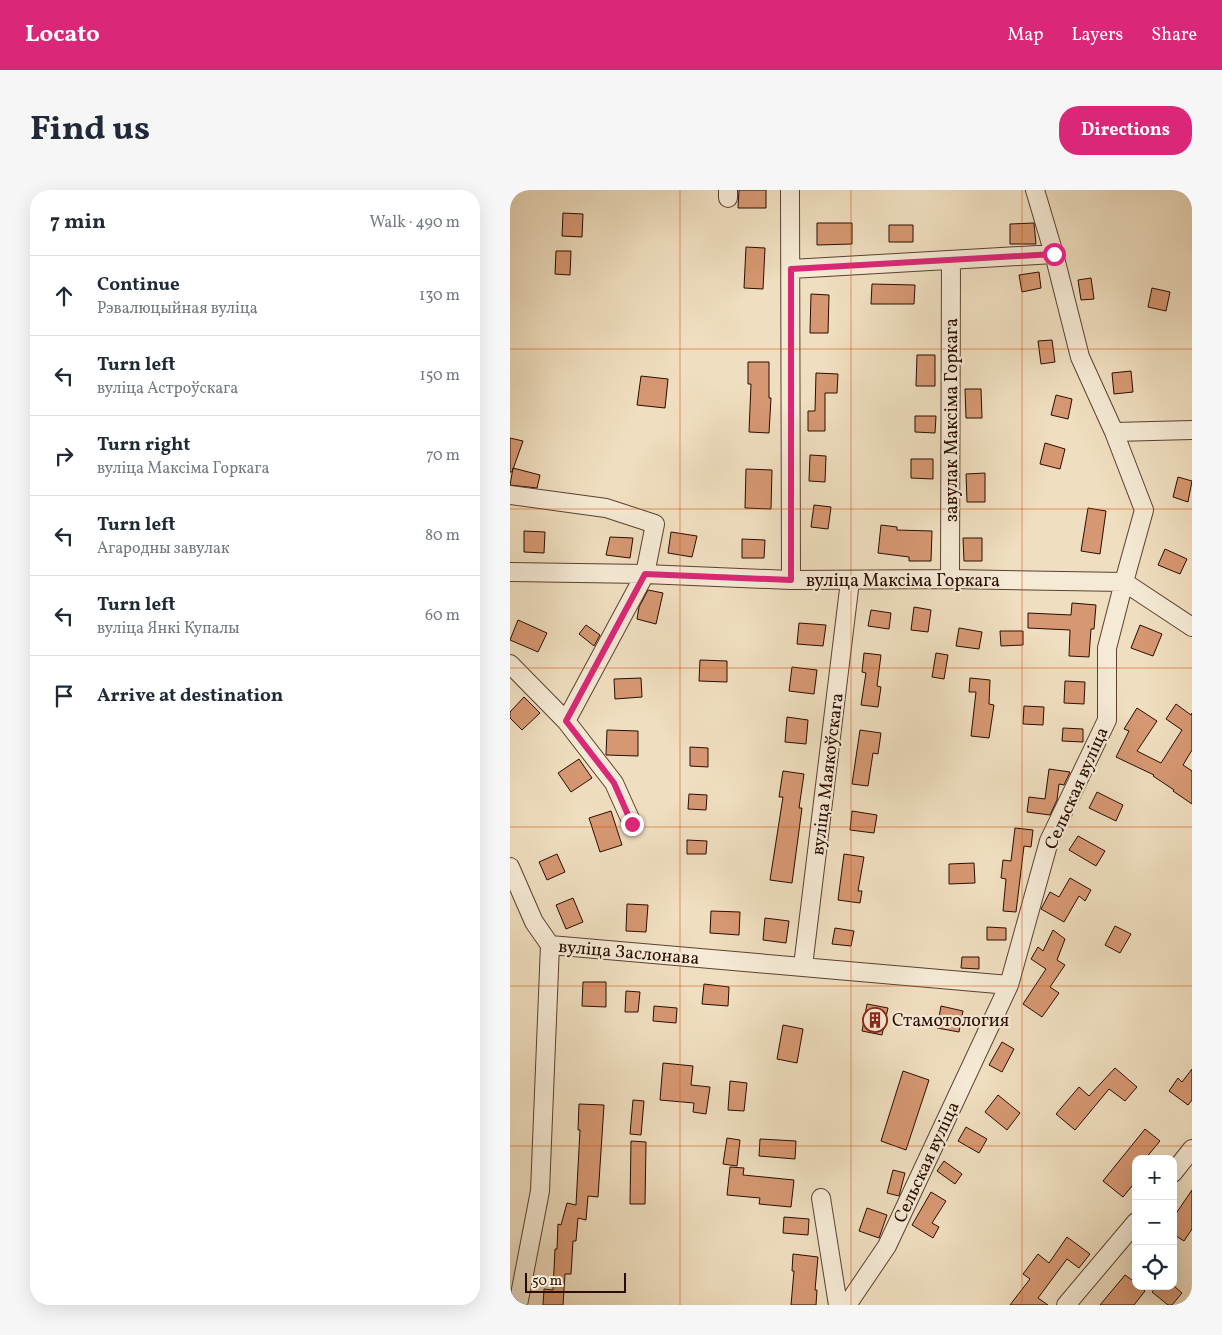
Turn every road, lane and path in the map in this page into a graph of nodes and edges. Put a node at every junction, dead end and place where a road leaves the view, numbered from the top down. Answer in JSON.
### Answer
{"nodes":[{"id":1,"x":790,"y":190,"type":"edge"},
{"id":2,"x":1035,"y":190,"type":"edge"},
{"id":3,"x":1054,"y":254,"type":"junction"},
{"id":4,"x":952,"y":260,"type":"junction"},
{"id":5,"x":791,"y":269,"type":"junction"},
{"id":6,"x":1192,"y":430,"type":"edge"},
{"id":7,"x":1114,"y":432,"type":"junction"},
{"id":8,"x":510,"y":496,"type":"edge"},
{"id":9,"x":510,"y":572,"type":"edge"},
{"id":10,"x":645,"y":574,"type":"junction"},
{"id":11,"x":950,"y":579,"type":"junction"},
{"id":12,"x":791,"y":580,"type":"junction"},
{"id":13,"x":850,"y":581,"type":"junction"},
{"id":14,"x":1124,"y":582,"type":"junction"},
{"id":15,"x":1192,"y":627,"type":"edge"},
{"id":16,"x":510,"y":664,"type":"edge"},
{"id":17,"x":566,"y":721,"type":"junction"},
{"id":18,"x":632,"y":824,"type":"dead end"},
{"id":19,"x":510,"y":868,"type":"edge"},
{"id":20,"x":550,"y":945,"type":"junction"},
{"id":21,"x":803,"y":966,"type":"junction"},
{"id":22,"x":1009,"y":986,"type":"junction"},
{"id":23,"x":1192,"y":1149,"type":"edge"},
{"id":24,"x":1177,"y":1168,"type":"edge"},
{"id":25,"x":821,"y":1198,"type":"dead end"},
{"id":26,"x":1132,"y":1227,"type":"edge"},
{"id":27,"x":518,"y":1305,"type":"edge"},
{"id":28,"x":838,"y":1305,"type":"edge"},
{"id":29,"x":847,"y":1305,"type":"edge"},
{"id":30,"x":1066,"y":1305,"type":"edge"}],
"edges":[{"from":1,"to":5,"type":"street"},
{"from":2,"to":3,"type":"street","name":"Сельская вуліца"},
{"from":3,"to":4,"type":"street"},
{"from":3,"to":7,"type":"street","name":"Сельская вуліца"},
{"from":4,"to":5,"type":"street"},
{"from":4,"to":11,"type":"street","name":"завулак Максіма Горкага"},
{"from":5,"to":12,"type":"street"},
{"from":6,"to":7,"type":"street"},
{"from":7,"to":14,"type":"street","name":"Сельская вуліца"},
{"from":8,"to":10,"type":"street"},
{"from":9,"to":10,"type":"street","name":"вуліца Максіма Горкага"},
{"from":10,"to":12,"type":"street","name":"вуліца Максіма Горкага"},
{"from":10,"to":17,"type":"street"},
{"from":11,"to":13,"type":"street","name":"вуліца Максіма Горкага"},
{"from":11,"to":14,"type":"street","name":"вуліца Максіма Горкага"},
{"from":12,"to":13,"type":"street","name":"вуліца Максіма Горкага"},
{"from":13,"to":21,"type":"street","name":"вуліца Маякоўскага"},
{"from":14,"to":15,"type":"street"},
{"from":14,"to":22,"type":"street","name":"Сельская вуліца"},
{"from":16,"to":17,"type":"street"},
{"from":17,"to":18,"type":"street"},
{"from":19,"to":20,"type":"street"},
{"from":20,"to":21,"type":"street","name":"вуліца Заслонава"},
{"from":20,"to":27,"type":"street","name":"вуліца Заслонава"},
{"from":21,"to":22,"type":"street","name":"вуліца Заслонава"},
{"from":22,"to":29,"type":"street","name":"Сельская вуліца"},
{"from":23,"to":24,"type":"street"},
{"from":25,"to":28,"type":"street"},
{"from":26,"to":30,"type":"street"}]}
